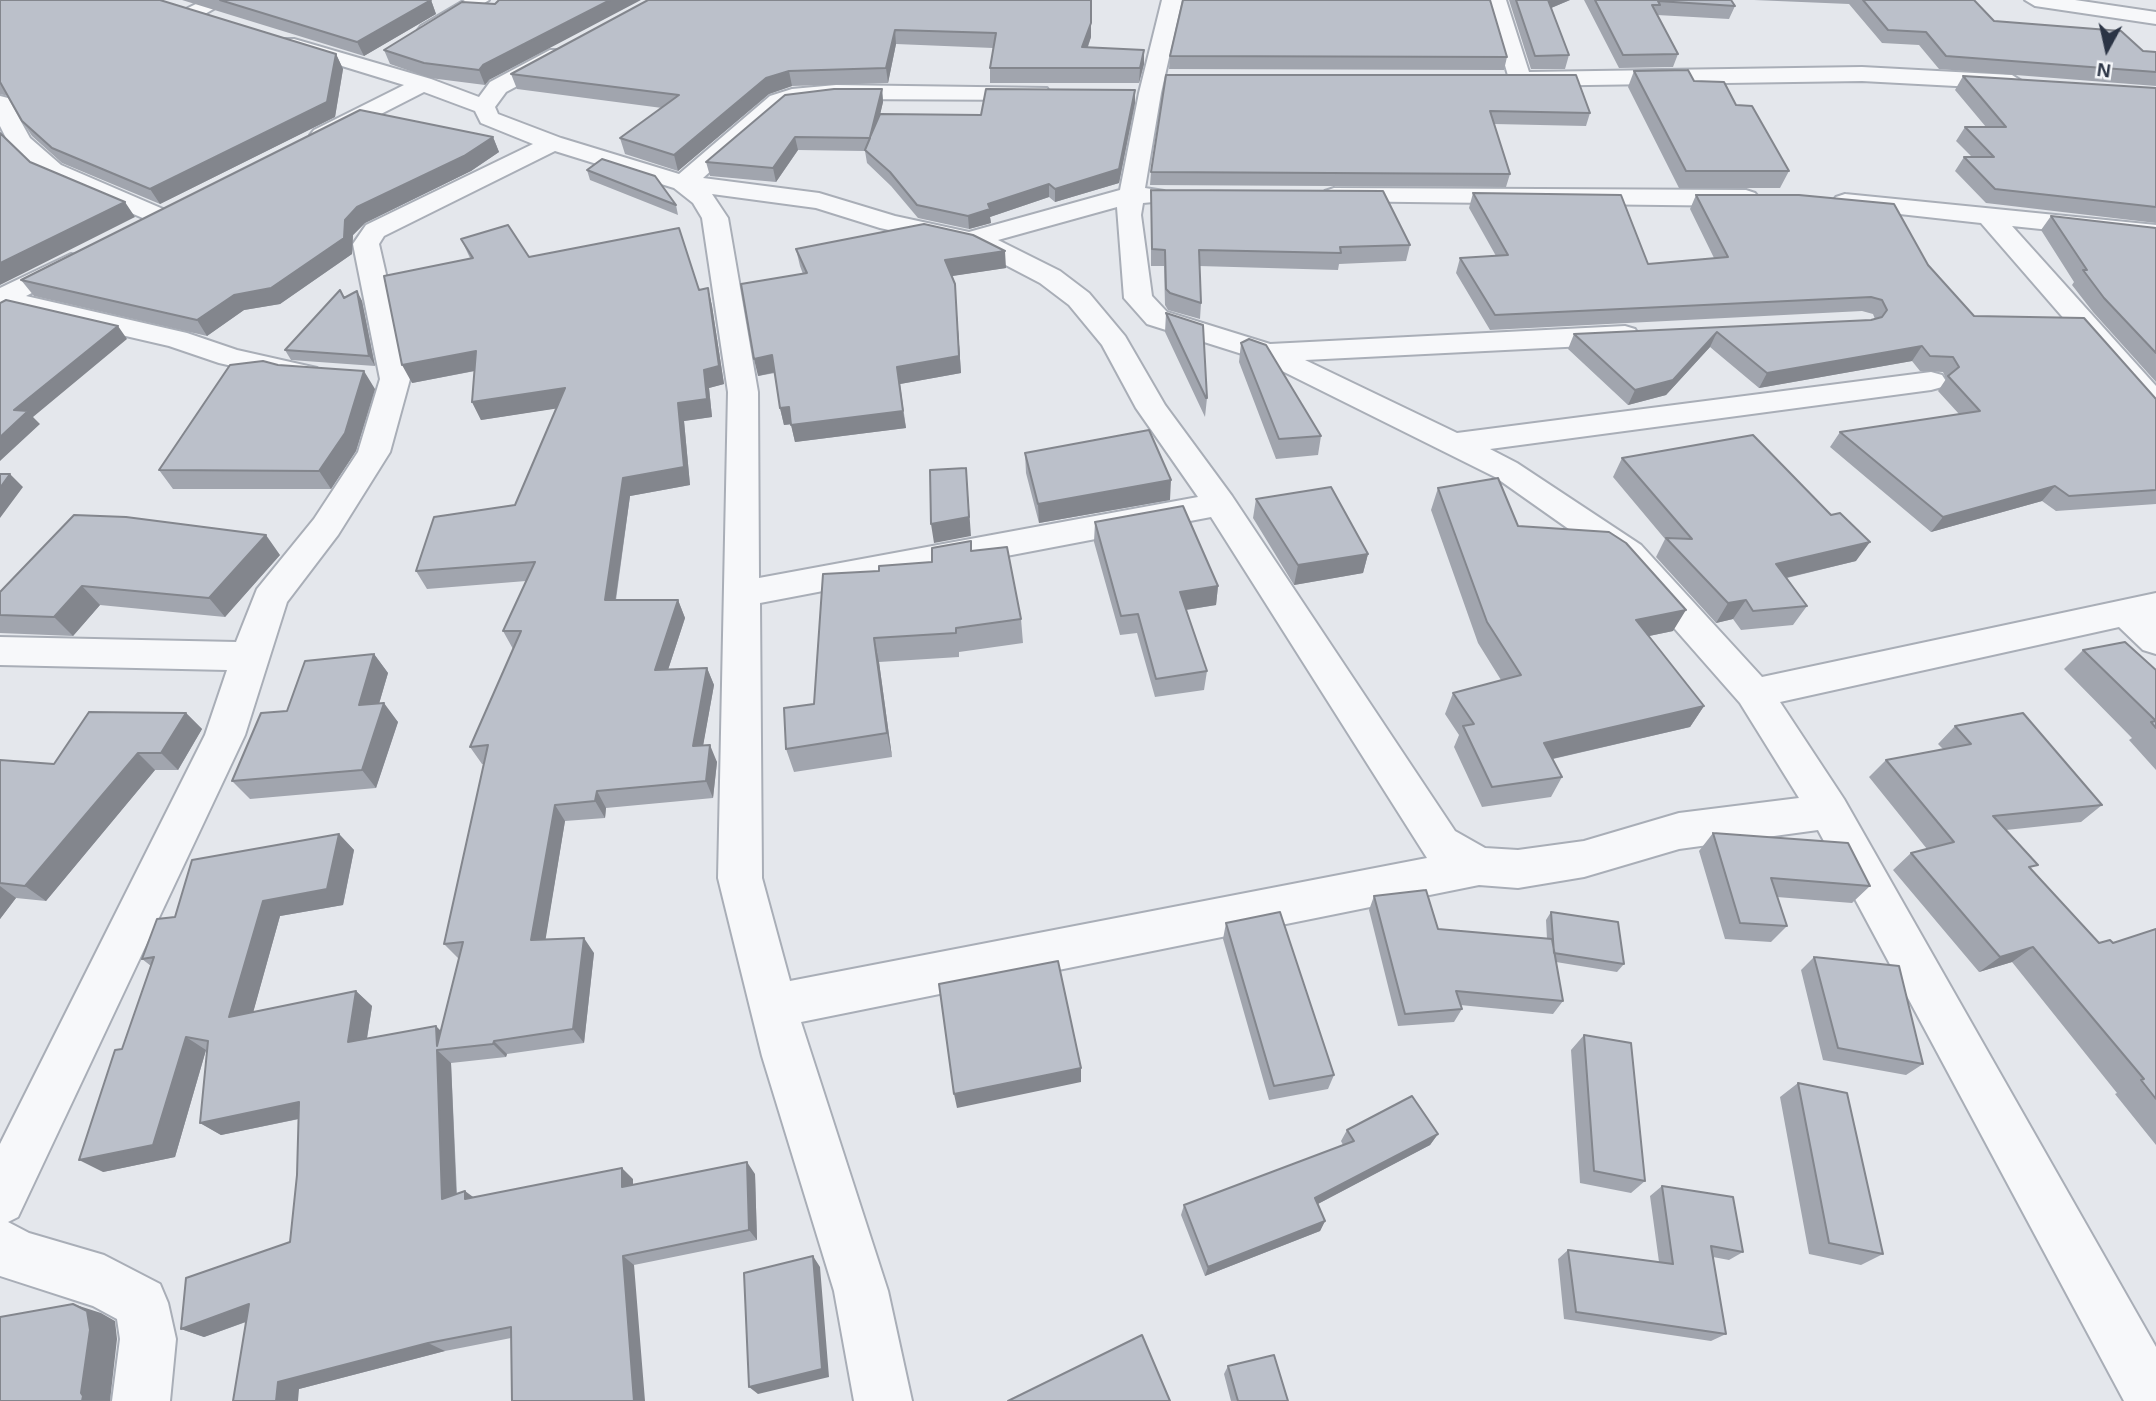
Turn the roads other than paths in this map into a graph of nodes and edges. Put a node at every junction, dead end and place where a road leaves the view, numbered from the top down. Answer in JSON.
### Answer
{"nodes":[{"id":1,"x":479,"y":0,"type":"edge"},
{"id":2,"x":1172,"y":0,"type":"edge"},
{"id":3,"x":1496,"y":0,"type":"edge"},
{"id":4,"x":2035,"y":0,"type":"edge"},
{"id":5,"x":2126,"y":0,"type":"edge"},
{"id":6,"x":166,"y":5,"type":"edge"},
{"id":7,"x":218,"y":11,"type":"edge"},
{"id":8,"x":2153,"y":19,"type":"edge"},
{"id":9,"x":266,"y":37,"type":"edge"},
{"id":10,"x":593,"y":37,"type":"edge"},
{"id":11,"x":411,"y":40,"type":"edge"},
{"id":12,"x":389,"y":54,"type":"edge"},
{"id":13,"x":366,"y":67,"type":"junction"},
{"id":14,"x":1494,"y":79,"type":"edge"},
{"id":15,"x":1520,"y":79,"type":"junction"},
{"id":16,"x":423,"y":84,"type":"junction"},
{"id":17,"x":2040,"y":84,"type":"edge"},
{"id":18,"x":1068,"y":93,"type":"edge"},
{"id":19,"x":0,"y":103,"type":"edge"},
{"id":20,"x":484,"y":107,"type":"junction"},
{"id":21,"x":553,"y":143,"type":"junction"},
{"id":22,"x":298,"y":147,"type":"edge"},
{"id":23,"x":683,"y":183,"type":"junction"},
{"id":24,"x":1130,"y":195,"type":"junction"},
{"id":25,"x":1184,"y":196,"type":"edge"},
{"id":26,"x":1304,"y":196,"type":"edge"},
{"id":27,"x":1768,"y":199,"type":"edge"},
{"id":28,"x":1822,"y":200,"type":"edge"},
{"id":29,"x":186,"y":204,"type":"edge"},
{"id":30,"x":1987,"y":214,"type":"junction"},
{"id":31,"x":161,"y":217,"type":"junction"},
{"id":32,"x":138,"y":229,"type":"edge"},
{"id":33,"x":2156,"y":233,"type":"edge"},
{"id":34,"x":970,"y":240,"type":"junction"},
{"id":35,"x":90,"y":253,"type":"edge"},
{"id":36,"x":0,"y":299,"type":"edge"},
{"id":37,"x":1655,"y":333,"type":"edge"},
{"id":38,"x":1268,"y":354,"type":"junction"},
{"id":39,"x":333,"y":376,"type":"edge"},
{"id":40,"x":1931,"y":381,"type":"dead end"},
{"id":41,"x":2156,"y":405,"type":"edge"},
{"id":42,"x":1452,"y":444,"type":"junction"},
{"id":43,"x":1220,"y":504,"type":"junction"},
{"id":44,"x":742,"y":594,"type":"junction"},
{"id":45,"x":2140,"y":609,"type":"edge"},
{"id":46,"x":2156,"y":640,"type":"edge"},
{"id":47,"x":0,"y":651,"type":"edge"},
{"id":48,"x":250,"y":656,"type":"junction"},
{"id":49,"x":1755,"y":693,"type":"junction"},
{"id":50,"x":1829,"y":811,"type":"junction"},
{"id":51,"x":1479,"y":866,"type":"junction"},
{"id":52,"x":773,"y":1006,"type":"junction"},
{"id":53,"x":0,"y":1199,"type":"edge"},
{"id":54,"x":0,"y":1245,"type":"edge"},
{"id":55,"x":141,"y":1401,"type":"edge"},
{"id":56,"x":883,"y":1401,"type":"edge"},
{"id":57,"x":2155,"y":1401,"type":"edge"}],
"edges":[{"from":1,"to":11,"type":"street"},
{"from":2,"to":24,"type":"street"},
{"from":3,"to":15,"type":"street"},
{"from":4,"to":8,"type":"street"},
{"from":5,"to":8,"type":"street"},
{"from":6,"to":7,"type":"street"},
{"from":9,"to":13,"type":"street"},
{"from":10,"to":20,"type":"street"},
{"from":12,"to":13,"type":"street"},
{"from":13,"to":16,"type":"street"},
{"from":14,"to":15,"type":"street"},
{"from":15,"to":17,"type":"street"},
{"from":16,"to":20,"type":"street"},
{"from":16,"to":22,"type":"street"},
{"from":18,"to":23,"type":"street"},
{"from":19,"to":31,"type":"street"},
{"from":20,"to":21,"type":"street"},
{"from":21,"to":23,"type":"street"},
{"from":21,"to":48,"type":"street"},
{"from":23,"to":34,"type":"street"},
{"from":23,"to":44,"type":"street"},
{"from":24,"to":25,"type":"street"},
{"from":24,"to":34,"type":"street"},
{"from":24,"to":38,"type":"street"},
{"from":26,"to":27,"type":"street"},
{"from":28,"to":30,"type":"street"},
{"from":29,"to":31,"type":"street"},
{"from":30,"to":33,"type":"street"},
{"from":30,"to":41,"type":"street"},
{"from":31,"to":32,"type":"street"},
{"from":34,"to":43,"type":"street"},
{"from":35,"to":36,"type":"street"},
{"from":36,"to":39,"type":"street"},
{"from":37,"to":38,"type":"street"},
{"from":38,"to":42,"type":"street"},
{"from":40,"to":42,"type":"street"},
{"from":42,"to":49,"type":"street"},
{"from":43,"to":44,"type":"street"},
{"from":43,"to":51,"type":"street"},
{"from":44,"to":52,"type":"street"},
{"from":45,"to":46,"type":"street"},
{"from":45,"to":49,"type":"street"},
{"from":47,"to":48,"type":"street"},
{"from":48,"to":53,"type":"street"},
{"from":49,"to":50,"type":"street"},
{"from":50,"to":51,"type":"street"},
{"from":50,"to":57,"type":"street"},
{"from":51,"to":52,"type":"street"},
{"from":52,"to":56,"type":"street"},
{"from":54,"to":55,"type":"street"}]}
